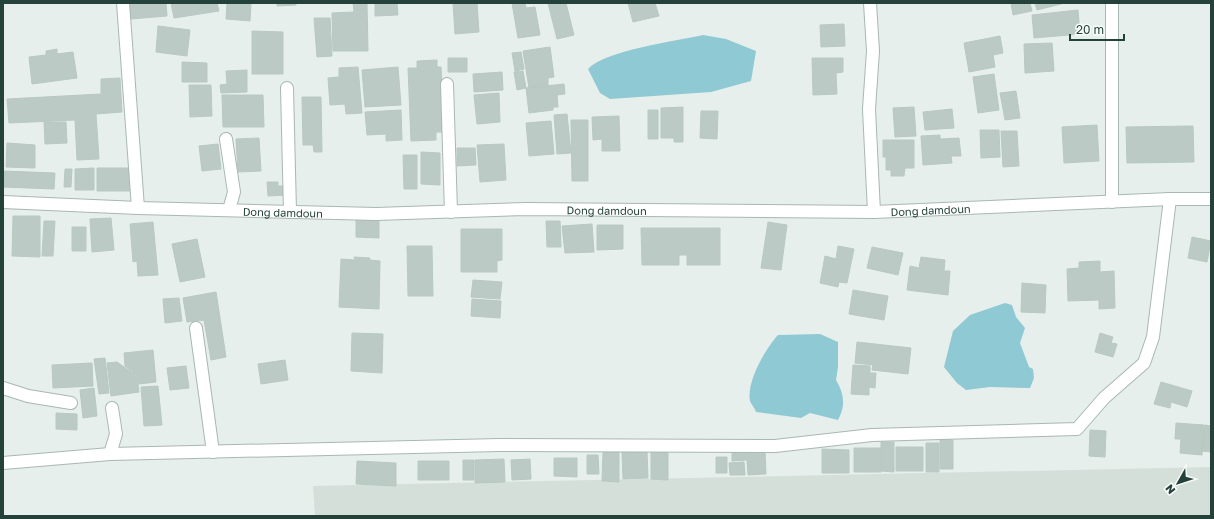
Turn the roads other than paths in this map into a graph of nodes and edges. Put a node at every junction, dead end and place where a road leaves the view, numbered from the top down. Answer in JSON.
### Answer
{"nodes":[{"id":1,"x":123,"y":3,"type":"edge"},
{"id":2,"x":870,"y":3,"type":"edge"},
{"id":3,"x":1112,"y":3,"type":"edge"},
{"id":4,"x":446,"y":84,"type":"dead end"},
{"id":5,"x":287,"y":88,"type":"dead end"},
{"id":6,"x":226,"y":139,"type":"dead end"},
{"id":7,"x":1170,"y":199,"type":"junction"},
{"id":8,"x":1211,"y":199,"type":"edge"},
{"id":9,"x":3,"y":202,"type":"edge"},
{"id":10,"x":1112,"y":202,"type":"junction"},
{"id":11,"x":138,"y":208,"type":"junction"},
{"id":12,"x":229,"y":210,"type":"junction"},
{"id":13,"x":290,"y":212,"type":"junction"},
{"id":14,"x":451,"y":212,"type":"junction"},
{"id":15,"x":874,"y":212,"type":"junction"},
{"id":16,"x":196,"y":328,"type":"dead end"},
{"id":17,"x":3,"y":388,"type":"edge"},
{"id":18,"x":71,"y":403,"type":"dead end"},
{"id":19,"x":112,"y":408,"type":"dead end"},
{"id":20,"x":213,"y":452,"type":"junction"},
{"id":21,"x":110,"y":454,"type":"junction"},
{"id":22,"x":3,"y":464,"type":"edge"}],
"edges":[{"from":1,"to":11,"type":"street"},
{"from":2,"to":15,"type":"street"},
{"from":3,"to":10,"type":"street"},
{"from":4,"to":14,"type":"street"},
{"from":5,"to":13,"type":"street"},
{"from":6,"to":12,"type":"street"},
{"from":7,"to":8,"type":"street","name":"Dong damdoun"},
{"from":7,"to":10,"type":"street","name":"Dong damdoun"},
{"from":7,"to":20,"type":"street"},
{"from":9,"to":11,"type":"street","name":"Dong damdoun"},
{"from":10,"to":15,"type":"street","name":"Dong damdoun"},
{"from":11,"to":12,"type":"street","name":"Dong damdoun"},
{"from":12,"to":13,"type":"street","name":"Dong damdoun"},
{"from":13,"to":14,"type":"street","name":"Dong damdoun"},
{"from":14,"to":15,"type":"street","name":"Dong damdoun"},
{"from":16,"to":20,"type":"street"},
{"from":17,"to":18,"type":"street"},
{"from":19,"to":21,"type":"street"},
{"from":20,"to":21,"type":"street"},
{"from":21,"to":22,"type":"street"}]}
